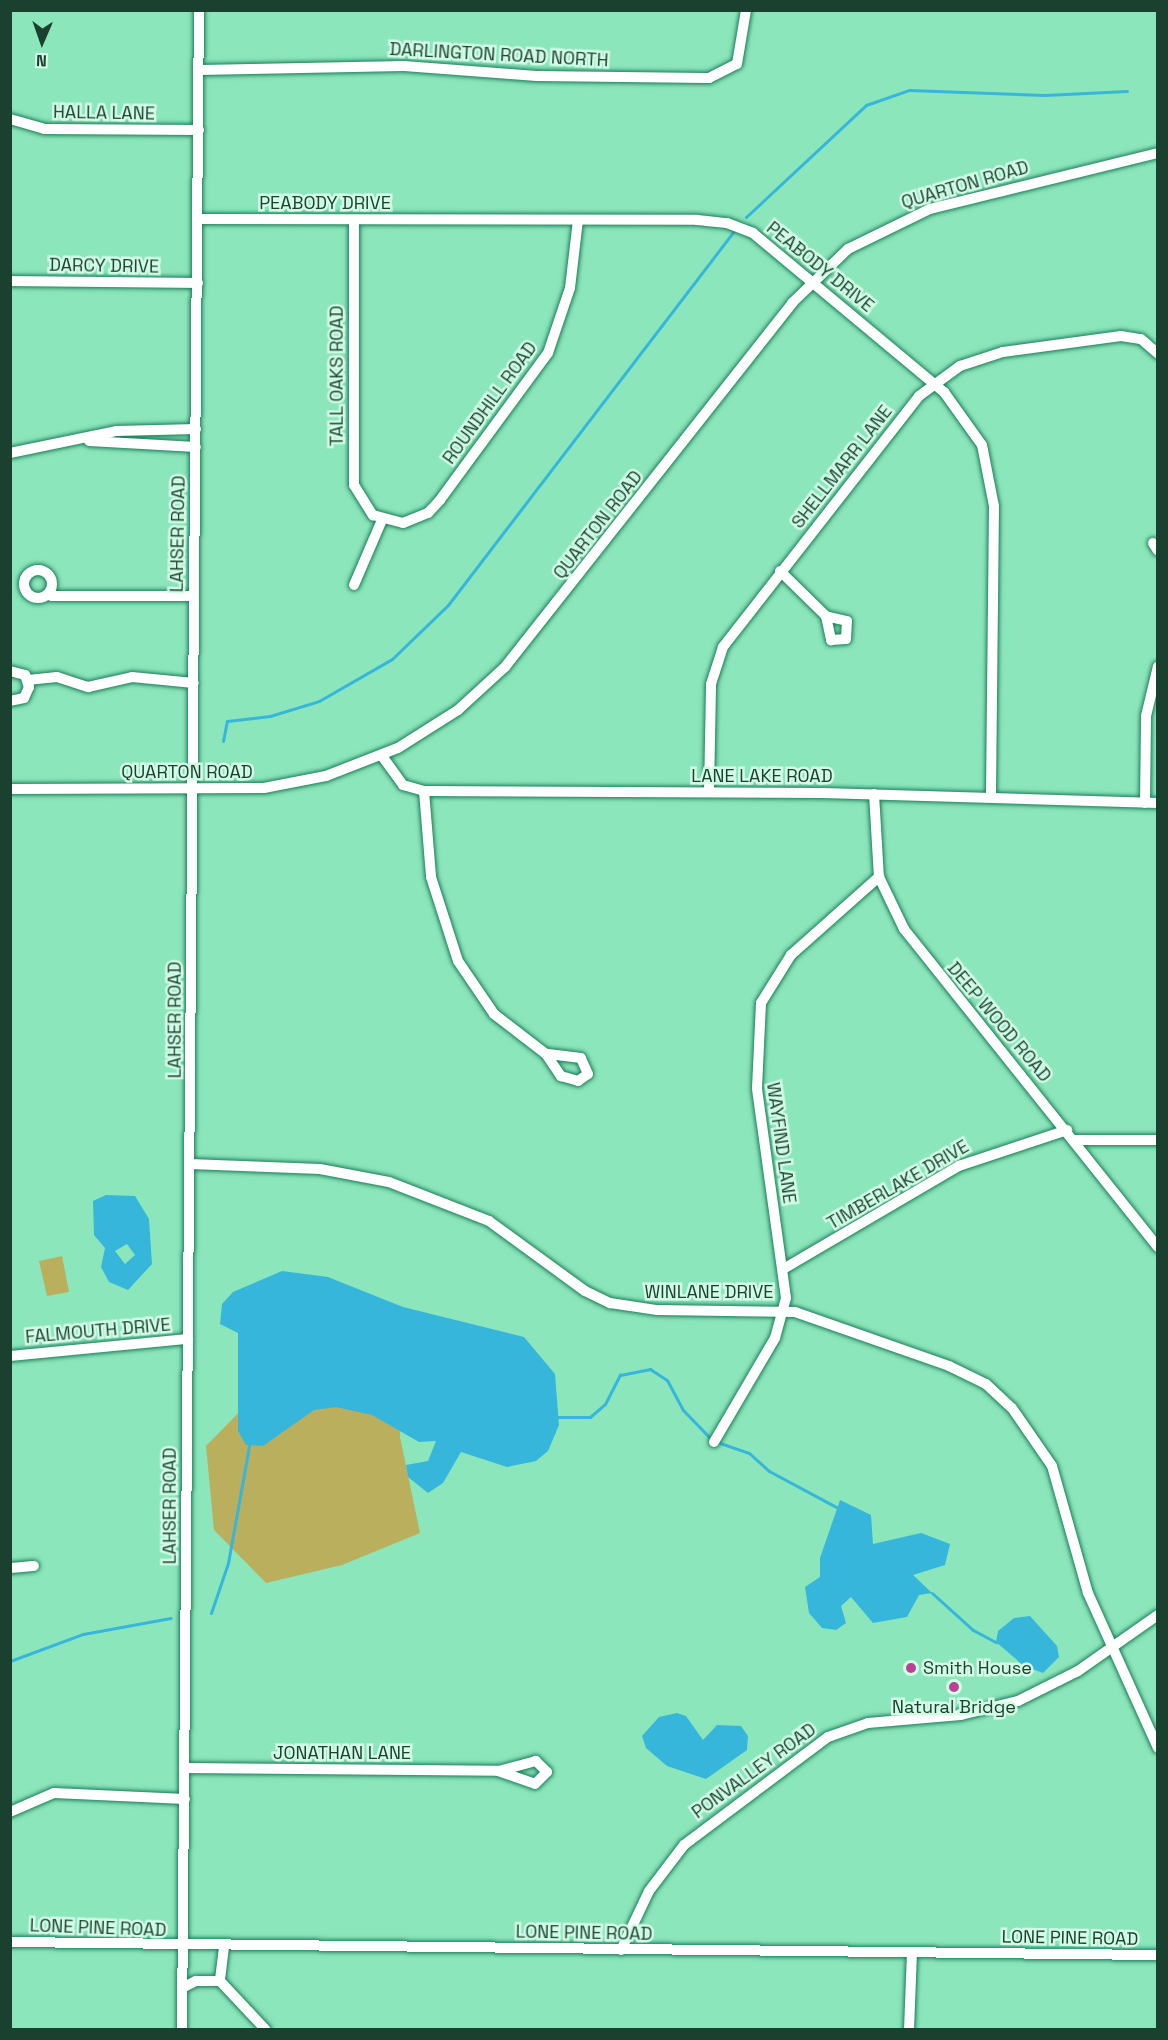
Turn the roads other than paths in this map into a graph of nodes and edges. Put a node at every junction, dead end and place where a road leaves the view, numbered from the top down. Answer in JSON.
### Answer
{"nodes":[{"id":1,"x":199,"y":10,"type":"edge"},
{"id":2,"x":746,"y":10,"type":"edge"},
{"id":3,"x":200,"y":70,"type":"junction"},
{"id":4,"x":10,"y":119,"type":"edge"},
{"id":5,"x":199,"y":130,"type":"junction"},
{"id":6,"x":1158,"y":153,"type":"edge"},
{"id":7,"x":199,"y":219,"type":"junction"},
{"id":8,"x":354,"y":220,"type":"junction"},
{"id":9,"x":578,"y":220,"type":"junction"},
{"id":10,"x":813,"y":280,"type":"junction"},
{"id":11,"x":10,"y":282,"type":"edge"},
{"id":12,"x":198,"y":283,"type":"junction"},
{"id":13,"x":1158,"y":354,"type":"edge"},
{"id":14,"x":933,"y":382,"type":"junction"},
{"id":15,"x":196,"y":429,"type":"junction"},
{"id":16,"x":85,"y":441,"type":"junction"},
{"id":17,"x":196,"y":447,"type":"junction"},
{"id":18,"x":10,"y":453,"type":"edge"},
{"id":19,"x":382,"y":520,"type":"junction"},
{"id":20,"x":780,"y":571,"type":"junction"},
{"id":21,"x":354,"y":585,"type":"dead end"},
{"id":22,"x":51,"y":596,"type":"dead end"},
{"id":23,"x":194,"y":596,"type":"junction"},
{"id":24,"x":825,"y":616,"type":"dead end"},
{"id":25,"x":1158,"y":666,"type":"edge"},
{"id":26,"x":10,"y":671,"type":"edge"},
{"id":27,"x":28,"y":681,"type":"junction"},
{"id":28,"x":194,"y":684,"type":"junction"},
{"id":29,"x":10,"y":701,"type":"edge"},
{"id":30,"x":382,"y":756,"type":"junction"},
{"id":31,"x":10,"y":789,"type":"edge"},
{"id":32,"x":193,"y":790,"type":"junction"},
{"id":33,"x":424,"y":791,"type":"junction"},
{"id":34,"x":709,"y":792,"type":"junction"},
{"id":35,"x":874,"y":794,"type":"junction"},
{"id":36,"x":991,"y":797,"type":"junction"},
{"id":37,"x":1145,"y":803,"type":"junction"},
{"id":38,"x":1158,"y":803,"type":"edge"},
{"id":39,"x":879,"y":878,"type":"junction"},
{"id":40,"x":546,"y":1054,"type":"dead end"},
{"id":41,"x":1067,"y":1130,"type":"junction"},
{"id":42,"x":1075,"y":1140,"type":"junction"},
{"id":43,"x":1158,"y":1140,"type":"edge"},
{"id":44,"x":190,"y":1164,"type":"junction"},
{"id":45,"x":1158,"y":1247,"type":"edge"},
{"id":46,"x":785,"y":1268,"type":"junction"},
{"id":47,"x":784,"y":1309,"type":"junction"},
{"id":48,"x":188,"y":1339,"type":"junction"},
{"id":49,"x":10,"y":1356,"type":"edge"},
{"id":50,"x":714,"y":1442,"type":"dead end"},
{"id":51,"x":34,"y":1566,"type":"dead end"},
{"id":52,"x":10,"y":1568,"type":"edge"},
{"id":53,"x":1158,"y":1615,"type":"edge"},
{"id":54,"x":1113,"y":1648,"type":"junction"},
{"id":55,"x":1158,"y":1748,"type":"edge"},
{"id":56,"x":185,"y":1768,"type":"junction"},
{"id":57,"x":498,"y":1771,"type":"dead end"},
{"id":58,"x":185,"y":1799,"type":"junction"},
{"id":59,"x":10,"y":1812,"type":"edge"},
{"id":60,"x":10,"y":1942,"type":"edge"},
{"id":61,"x":183,"y":1946,"type":"junction"},
{"id":62,"x":224,"y":1947,"type":"junction"},
{"id":63,"x":621,"y":1950,"type":"junction"},
{"id":64,"x":912,"y":1953,"type":"junction"},
{"id":65,"x":1158,"y":1955,"type":"edge"},
{"id":66,"x":220,"y":1981,"type":"junction"},
{"id":67,"x":182,"y":1988,"type":"junction"},
{"id":68,"x":182,"y":2030,"type":"edge"},
{"id":69,"x":266,"y":2030,"type":"edge"},
{"id":70,"x":909,"y":2030,"type":"edge"}],
"edges":[{"from":1,"to":3,"type":"street","name":"LAHSER ROAD"},
{"from":2,"to":3,"type":"street","name":"DARLINGTON ROAD NORTH"},
{"from":3,"to":5,"type":"street","name":"LAHSER ROAD"},
{"from":4,"to":5,"type":"street","name":"HALLA LANE"},
{"from":5,"to":7,"type":"street","name":"LAHSER ROAD"},
{"from":6,"to":10,"type":"street","name":"QUARTON ROAD"},
{"from":7,"to":8,"type":"street","name":"PEABODY DRIVE"},
{"from":7,"to":12,"type":"street","name":"LAHSER ROAD"},
{"from":8,"to":9,"type":"street","name":"PEABODY DRIVE"},
{"from":8,"to":19,"type":"street","name":"TALL OAKS ROAD"},
{"from":9,"to":10,"type":"street","name":"PEABODY DRIVE"},
{"from":9,"to":19,"type":"street","name":"ROUNDHILL ROAD"},
{"from":10,"to":14,"type":"street","name":"PEABODY DRIVE"},
{"from":10,"to":30,"type":"street","name":"QUARTON ROAD"},
{"from":11,"to":12,"type":"street","name":"DARCY DRIVE"},
{"from":12,"to":15,"type":"street","name":"LAHSER ROAD"},
{"from":13,"to":14,"type":"street","name":"SHELLMARR LANE"},
{"from":14,"to":20,"type":"street","name":"SHELLMARR LANE"},
{"from":14,"to":36,"type":"street","name":"PEABODY DRIVE"},
{"from":15,"to":16,"type":"street"},
{"from":15,"to":17,"type":"street","name":"LAHSER ROAD"},
{"from":16,"to":17,"type":"street"},
{"from":16,"to":18,"type":"street"},
{"from":17,"to":23,"type":"street","name":"LAHSER ROAD"},
{"from":19,"to":21,"type":"street"},
{"from":20,"to":24,"type":"street"},
{"from":20,"to":34,"type":"street","name":"SHELLMARR LANE"},
{"from":22,"to":23,"type":"street"},
{"from":23,"to":28,"type":"street","name":"LAHSER ROAD"},
{"from":25,"to":37,"type":"street"},
{"from":26,"to":27,"type":"street"},
{"from":27,"to":28,"type":"street"},
{"from":27,"to":29,"type":"street"},
{"from":28,"to":32,"type":"street","name":"LAHSER ROAD"},
{"from":30,"to":32,"type":"street","name":"QUARTON ROAD"},
{"from":30,"to":33,"type":"street","name":"LANE LAKE ROAD"},
{"from":31,"to":32,"type":"street","name":"QUARTON ROAD"},
{"from":32,"to":44,"type":"street","name":"LAHSER ROAD"},
{"from":33,"to":34,"type":"street","name":"LANE LAKE ROAD"},
{"from":33,"to":40,"type":"street"},
{"from":34,"to":35,"type":"street","name":"LANE LAKE ROAD"},
{"from":35,"to":36,"type":"street","name":"LANE LAKE ROAD"},
{"from":35,"to":39,"type":"street","name":"DEEP WOOD ROAD"},
{"from":36,"to":37,"type":"street","name":"LANE LAKE ROAD"},
{"from":37,"to":38,"type":"street","name":"LANE LAKE ROAD"},
{"from":39,"to":41,"type":"street","name":"DEEP WOOD ROAD"},
{"from":39,"to":46,"type":"street","name":"WAYFIND LANE"},
{"from":41,"to":42,"type":"street","name":"DEEP WOOD ROAD"},
{"from":41,"to":46,"type":"street","name":"TIMBERLAKE DRIVE"},
{"from":42,"to":43,"type":"street"},
{"from":42,"to":45,"type":"street","name":"DEEP WOOD ROAD"},
{"from":44,"to":47,"type":"street","name":"WINLANE DRIVE"},
{"from":44,"to":48,"type":"street","name":"LAHSER ROAD"},
{"from":46,"to":47,"type":"street","name":"WAYFIND LANE"},
{"from":47,"to":50,"type":"street","name":"WAYFIND LANE"},
{"from":47,"to":54,"type":"street","name":"WINLANE DRIVE"},
{"from":48,"to":49,"type":"street","name":"FALMOUTH DRIVE"},
{"from":48,"to":56,"type":"street","name":"LAHSER ROAD"},
{"from":51,"to":52,"type":"street"},
{"from":53,"to":54,"type":"street","name":"PONVALLEY ROAD"},
{"from":54,"to":55,"type":"street","name":"WINLANE DRIVE"},
{"from":54,"to":63,"type":"street","name":"PONVALLEY ROAD"},
{"from":56,"to":57,"type":"street","name":"JONATHAN LANE"},
{"from":56,"to":58,"type":"street","name":"LAHSER ROAD"},
{"from":58,"to":59,"type":"street"},
{"from":58,"to":61,"type":"street","name":"LAHSER ROAD"},
{"from":60,"to":61,"type":"street","name":"LONE PINE ROAD"},
{"from":61,"to":62,"type":"street","name":"LONE PINE ROAD"},
{"from":61,"to":67,"type":"street","name":"LAHSER ROAD"},
{"from":62,"to":63,"type":"street","name":"LONE PINE ROAD"},
{"from":62,"to":66,"type":"street"},
{"from":63,"to":64,"type":"street","name":"LONE PINE ROAD"},
{"from":64,"to":65,"type":"street","name":"LONE PINE ROAD"},
{"from":64,"to":70,"type":"street"},
{"from":66,"to":67,"type":"street"},
{"from":66,"to":69,"type":"street"},
{"from":67,"to":68,"type":"street","name":"LAHSER ROAD"}]}
